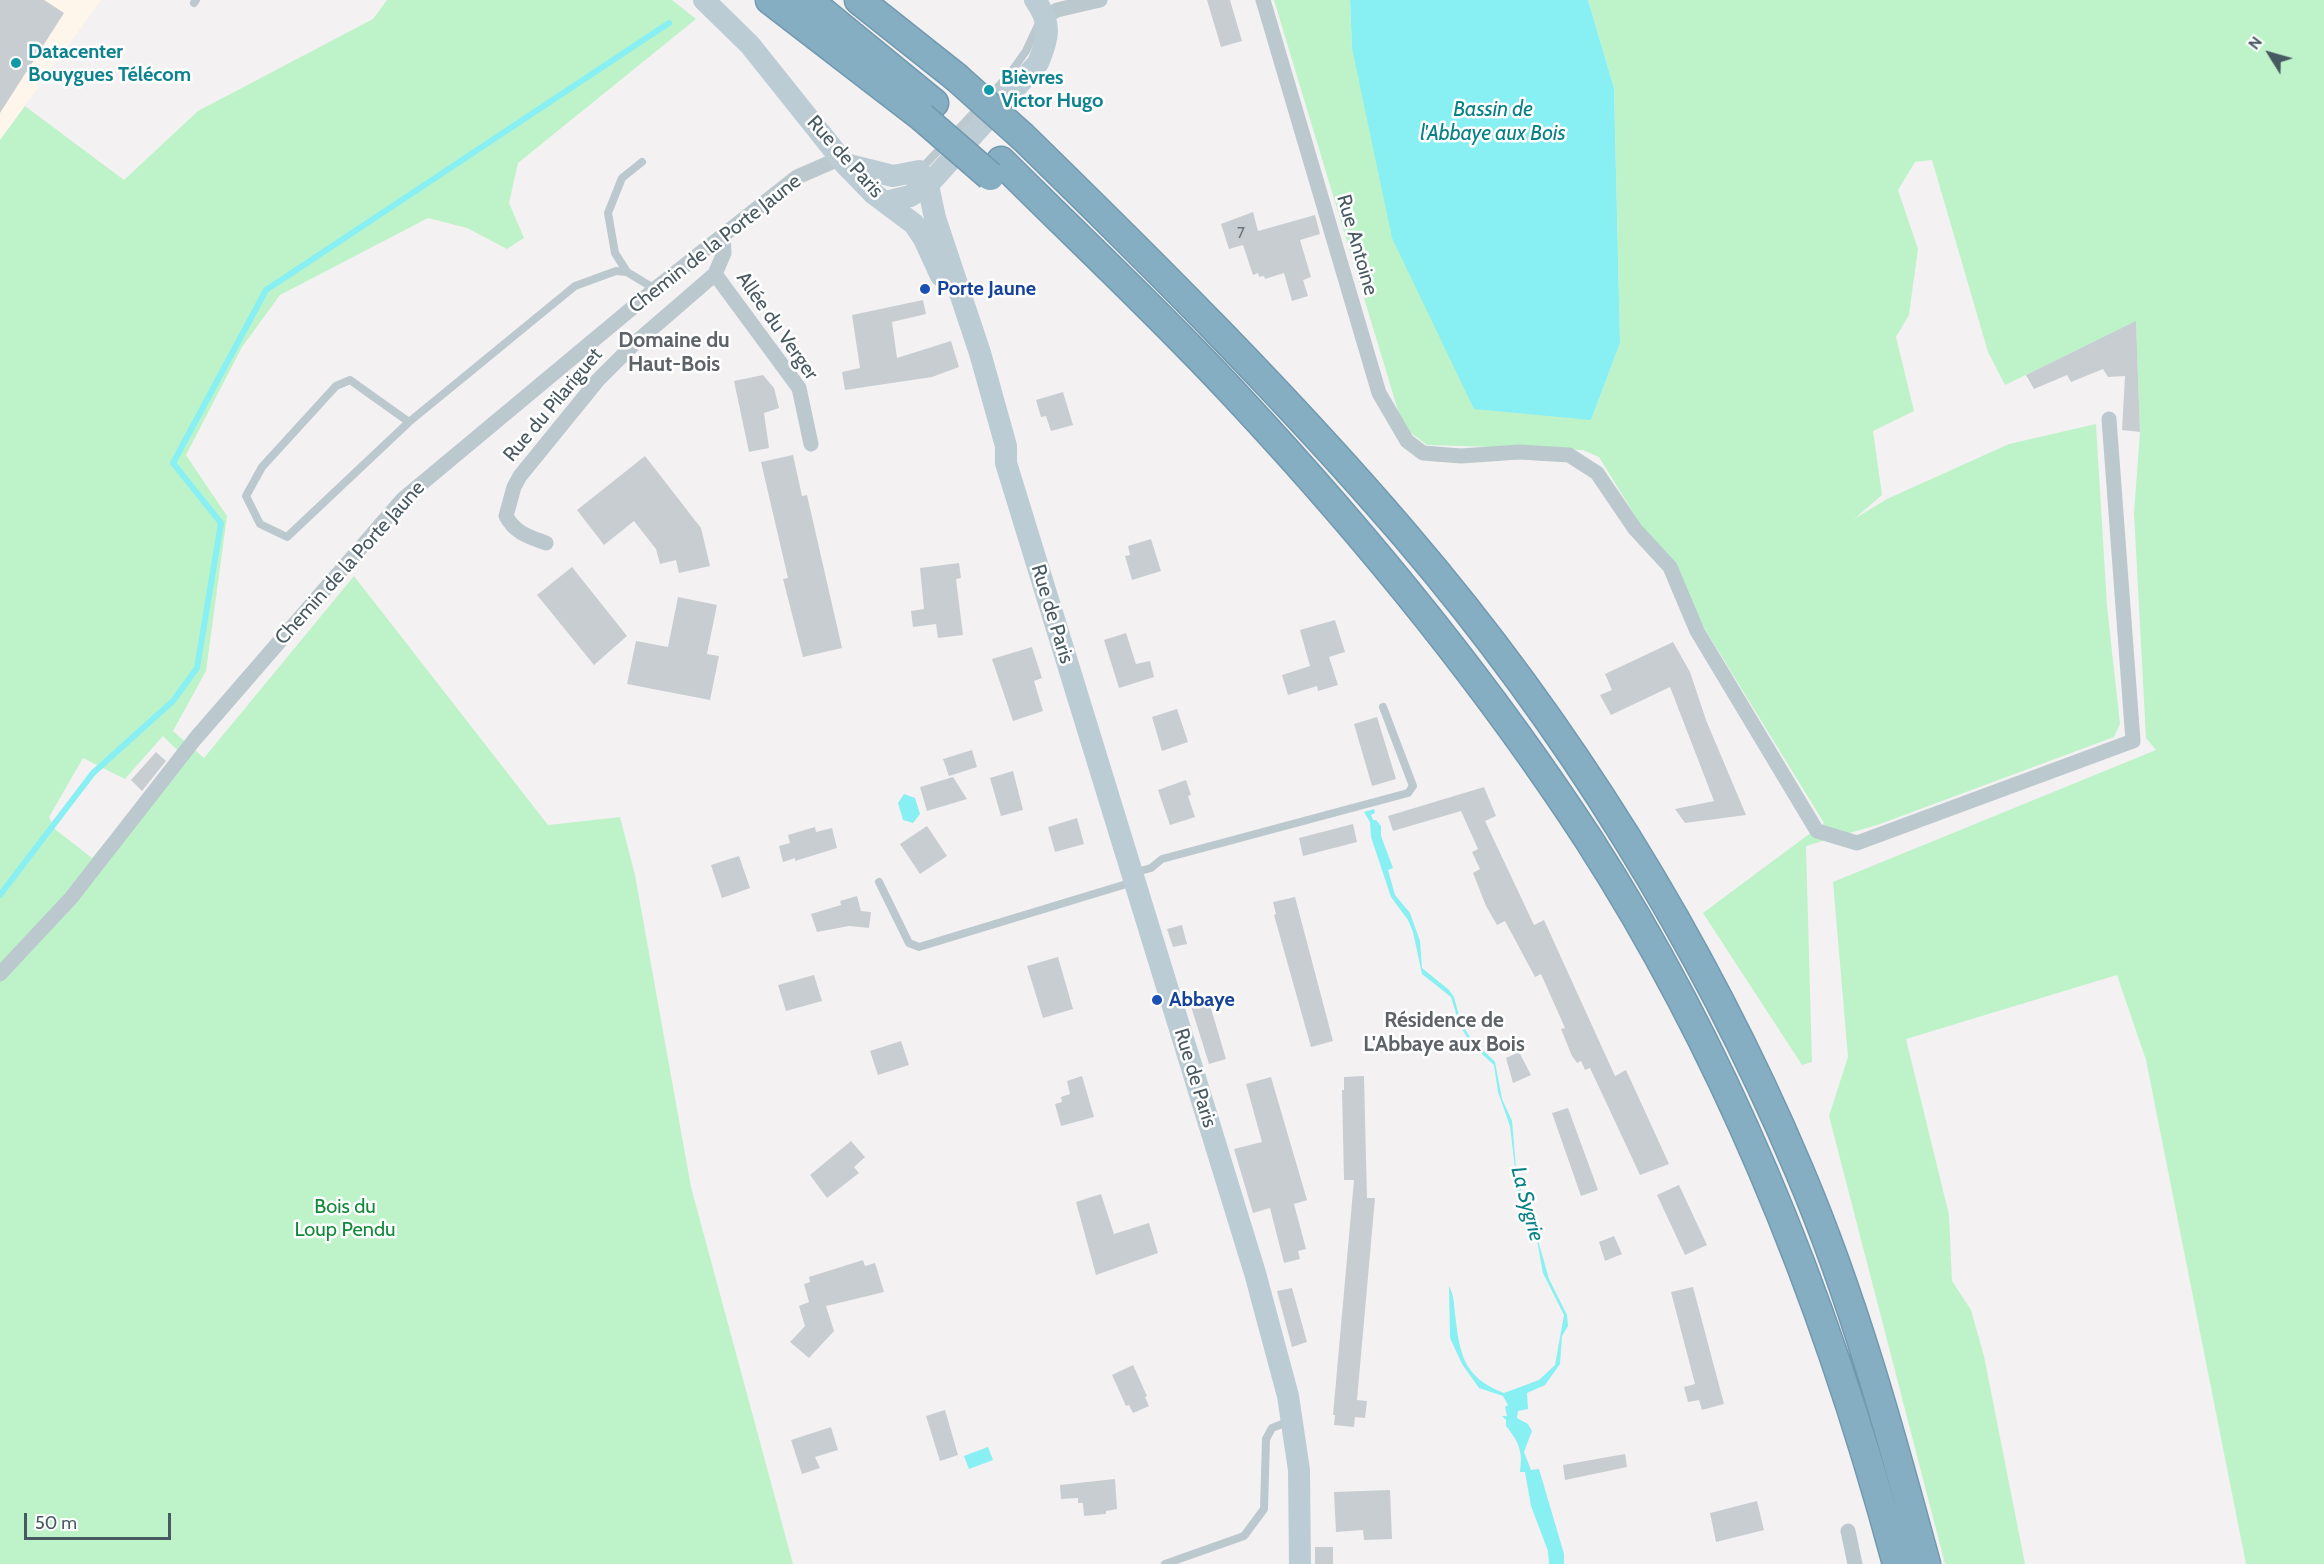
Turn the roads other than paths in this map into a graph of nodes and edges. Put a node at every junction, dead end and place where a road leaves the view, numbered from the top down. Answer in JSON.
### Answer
{"nodes":[{"id":1,"x":704,"y":0,"type":"edge"},
{"id":2,"x":770,"y":0,"type":"edge"},
{"id":3,"x":808,"y":0,"type":"edge"},
{"id":4,"x":859,"y":0,"type":"edge"},
{"id":5,"x":1100,"y":0,"type":"edge"},
{"id":6,"x":1263,"y":0,"type":"edge"},
{"id":7,"x":1040,"y":8,"type":"edge"},
{"id":8,"x":928,"y":110,"type":"junction"},
{"id":9,"x":642,"y":162,"type":"dead end"},
{"id":10,"x":845,"y":164,"type":"junction"},
{"id":11,"x":893,"y":176,"type":"junction"},
{"id":12,"x":924,"y":178,"type":"junction"},
{"id":13,"x":886,"y":202,"type":"junction"},
{"id":14,"x":723,"y":234,"type":"junction"},
{"id":15,"x":627,"y":272,"type":"junction"},
{"id":16,"x":715,"y":274,"type":"junction"},
{"id":17,"x":655,"y":289,"type":"junction"},
{"id":18,"x":2109,"y":419,"type":"dead end"},
{"id":19,"x":409,"y":422,"type":"junction"},
{"id":20,"x":811,"y":444,"type":"dead end"},
{"id":21,"x":1006,"y":463,"type":"junction"},
{"id":22,"x":546,"y":543,"type":"dead end"},
{"id":23,"x":1383,"y":707,"type":"dead end"},
{"id":24,"x":1133,"y":877,"type":"junction"},
{"id":25,"x":879,"y":882,"type":"dead end"},
{"id":26,"x":0,"y":974,"type":"edge"},
{"id":27,"x":1292,"y":1421,"type":"junction"},
{"id":28,"x":1848,"y":1531,"type":"dead end"},
{"id":29,"x":1165,"y":1564,"type":"edge"},
{"id":30,"x":1300,"y":1564,"type":"edge"},
{"id":31,"x":1855,"y":1564,"type":"edge"},
{"id":32,"x":1897,"y":1564,"type":"edge"},
{"id":33,"x":1926,"y":1564,"type":"edge"}],
"edges":[{"from":1,"to":10,"type":"street","name":"Rue de Paris"},
{"from":2,"to":8,"type":"highway"},
{"from":3,"to":8,"type":"highway"},
{"from":4,"to":33,"type":"highway","bridge":true},
{"from":5,"to":7,"type":"street"},
{"from":6,"to":18,"type":"street","name":"Rue Antoine"},
{"from":7,"to":12,"type":"lane"},
{"from":7,"to":12,"type":"street"},
{"from":8,"to":32,"type":"highway"},
{"from":9,"to":15,"type":"lane"},
{"from":10,"to":11,"type":"street","name":"Chemin de la Porte Jaune"},
{"from":10,"to":13,"type":"street","name":"Rue de Paris"},
{"from":10,"to":14,"type":"street","name":"Chemin de la Porte Jaune"},
{"from":11,"to":12,"type":"street","name":"Chemin de la Porte Jaune"},
{"from":11,"to":13,"type":"street"},
{"from":12,"to":13,"type":"street"},
{"from":12,"to":21,"type":"street","name":"Rue de Paris"},
{"from":13,"to":21,"type":"street","name":"Rue de Paris"},
{"from":14,"to":16,"type":"street","name":"Allée du Verger"},
{"from":14,"to":17,"type":"street","name":"Chemin de la Porte Jaune"},
{"from":15,"to":17,"type":"lane"},
{"from":15,"to":19,"type":"lane"},
{"from":16,"to":20,"type":"street","name":"Allée du Verger"},
{"from":16,"to":22,"type":"street","name":"Rue du Pilariguet"},
{"from":17,"to":26,"type":"street","name":"Chemin de la Porte Jaune"},
{"from":19,"to":19,"type":"lane"},
{"from":21,"to":24,"type":"street","name":"Rue de Paris"},
{"from":23,"to":24,"type":"lane"},
{"from":24,"to":25,"type":"lane"},
{"from":24,"to":27,"type":"street","name":"Rue de Paris"},
{"from":27,"to":29,"type":"lane"},
{"from":27,"to":30,"type":"street","name":"Rue de Paris"},
{"from":28,"to":31,"type":"street"}]}
